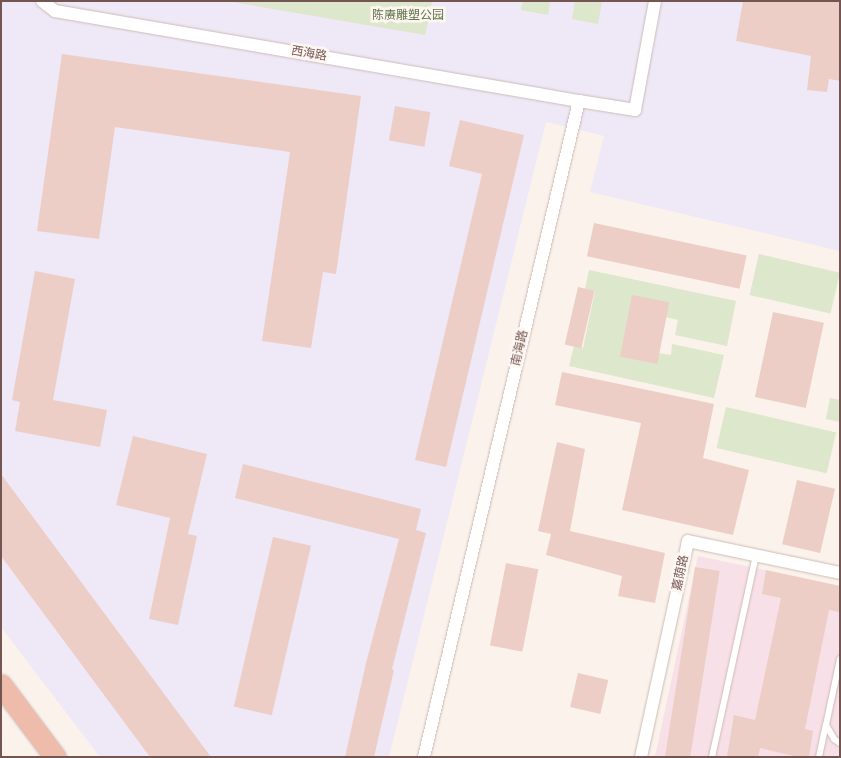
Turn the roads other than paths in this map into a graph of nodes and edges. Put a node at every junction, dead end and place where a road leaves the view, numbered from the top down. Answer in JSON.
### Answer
{"nodes":[{"id":1,"x":42,"y":1,"type":"edge"},
{"id":2,"x":655,"y":1,"type":"edge"},
{"id":3,"x":578,"y":101,"type":"junction"},
{"id":4,"x":756,"y":555,"type":"junction"},
{"id":5,"x":840,"y":573,"type":"edge"},
{"id":6,"x":840,"y":659,"type":"edge"},
{"id":7,"x":1,"y":685,"type":"edge"},
{"id":8,"x":826,"y":724,"type":"junction"},
{"id":9,"x":840,"y":743,"type":"edge"},
{"id":10,"x":55,"y":757,"type":"edge"},
{"id":11,"x":424,"y":757,"type":"edge"},
{"id":12,"x":642,"y":757,"type":"edge"},
{"id":13,"x":712,"y":757,"type":"edge"},
{"id":14,"x":819,"y":757,"type":"edge"}],
"edges":[{"from":1,"to":3,"type":"street","name":"西海路"},
{"from":2,"to":3,"type":"street"},
{"from":3,"to":11,"type":"street","name":"南海路"},
{"from":4,"to":5,"type":"street","name":"嘉荫路"},
{"from":4,"to":12,"type":"street","name":"嘉荫路"},
{"from":4,"to":13,"type":"lane"},
{"from":6,"to":8,"type":"lane"},
{"from":7,"to":10,"type":"highway"},
{"from":8,"to":9,"type":"lane"},
{"from":8,"to":14,"type":"lane"}]}
